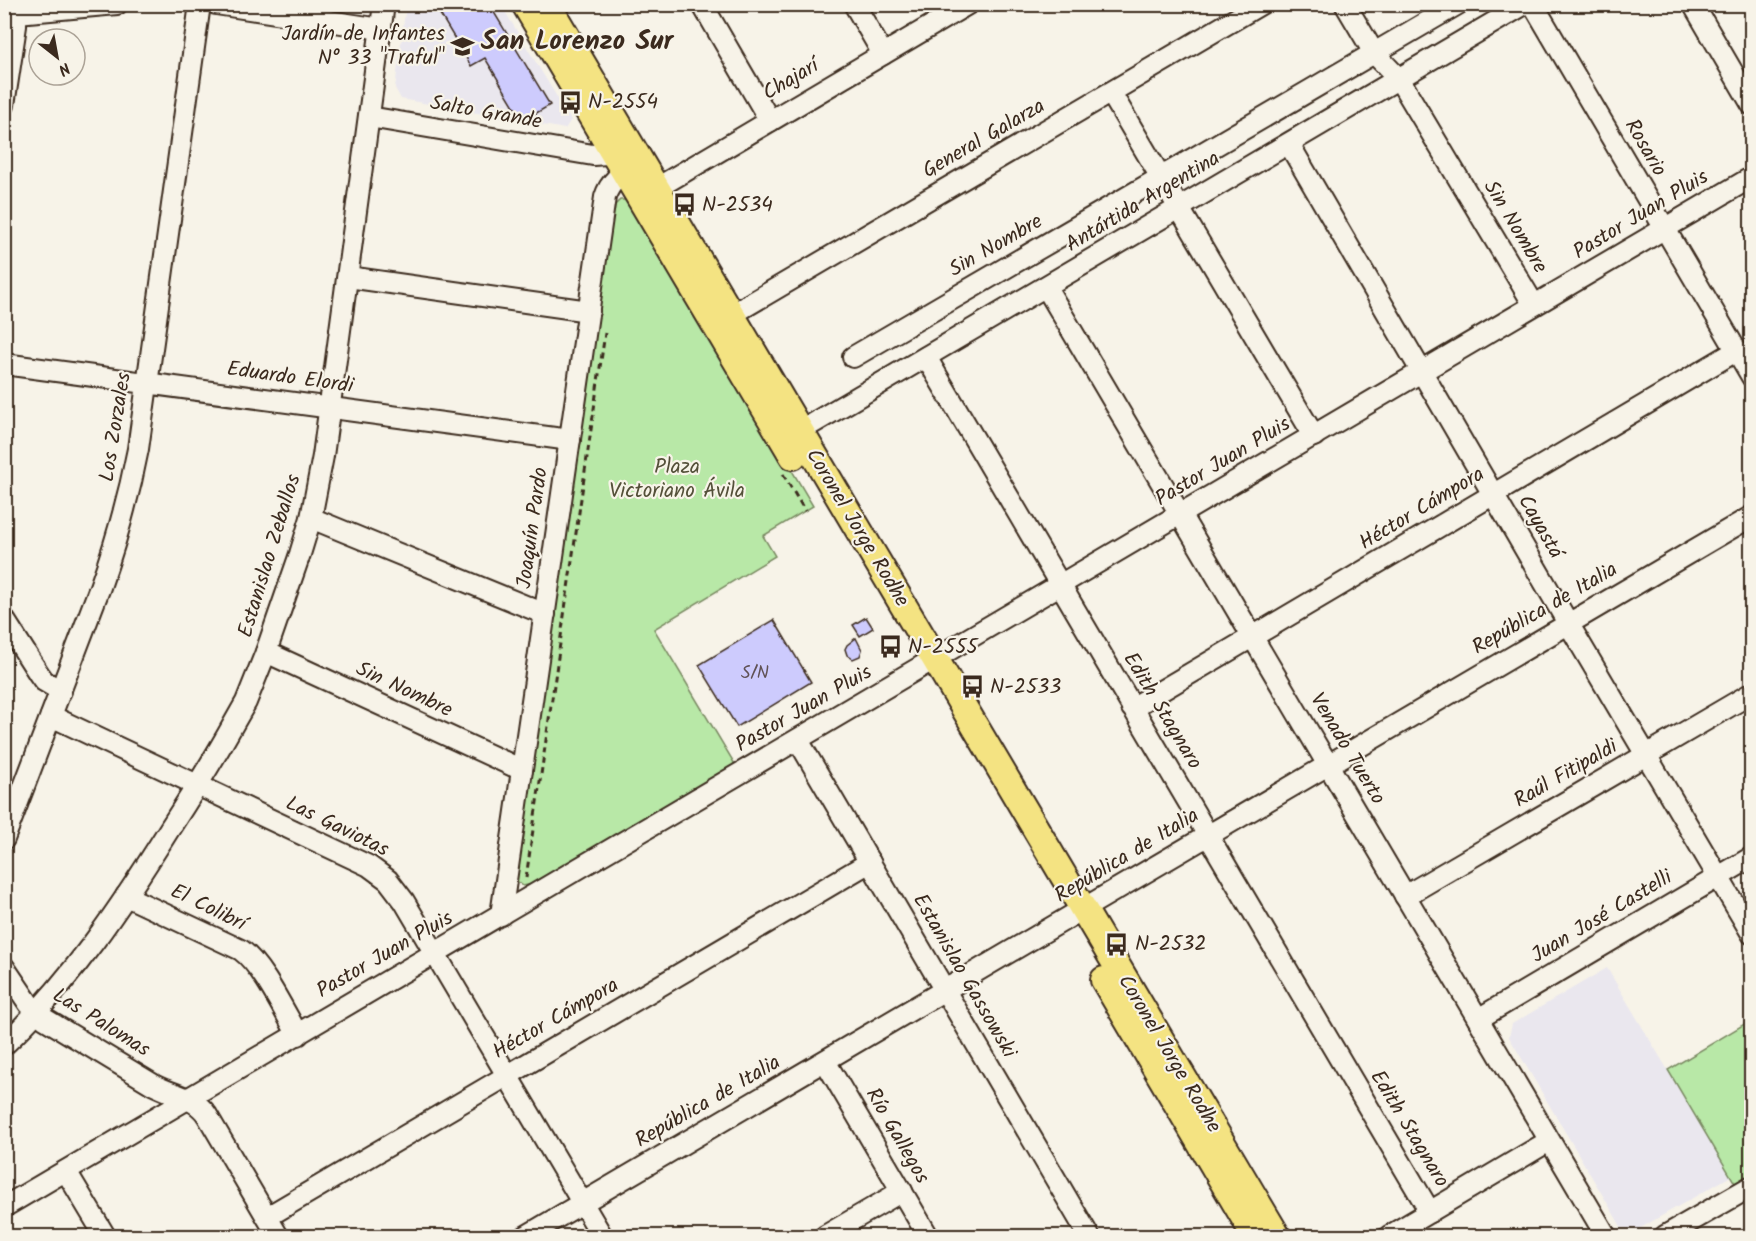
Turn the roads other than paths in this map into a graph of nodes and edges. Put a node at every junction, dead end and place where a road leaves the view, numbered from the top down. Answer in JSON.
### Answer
{"nodes":[{"id":1,"x":117,"y":4,"type":"edge"},
{"id":2,"x":200,"y":4,"type":"edge"},
{"id":3,"x":216,"y":4,"type":"edge"},
{"id":4,"x":384,"y":4,"type":"edge"},
{"id":5,"x":525,"y":4,"type":"edge"},
{"id":6,"x":547,"y":4,"type":"edge"},
{"id":7,"x":702,"y":4,"type":"edge"},
{"id":8,"x":854,"y":4,"type":"edge"},
{"id":9,"x":968,"y":4,"type":"edge"},
{"id":10,"x":1261,"y":4,"type":"edge"},
{"id":11,"x":1345,"y":4,"type":"edge"},
{"id":12,"x":1458,"y":4,"type":"edge"},
{"id":13,"x":1526,"y":4,"type":"edge"},
{"id":14,"x":1533,"y":4,"type":"edge"},
{"id":15,"x":1693,"y":4,"type":"edge"},
{"id":16,"x":17,"y":9,"type":"edge"},
{"id":17,"x":381,"y":29,"type":"junction"},
{"id":18,"x":1374,"y":53,"type":"junction"},
{"id":19,"x":883,"y":54,"type":"junction"},
{"id":20,"x":1399,"y":79,"type":"junction"},
{"id":21,"x":1111,"y":93,"type":"junction"},
{"id":22,"x":4,"y":105,"type":"edge"},
{"id":23,"x":1752,"y":105,"type":"edge"},
{"id":24,"x":369,"y":117,"type":"junction"},
{"id":25,"x":770,"y":121,"type":"junction"},
{"id":26,"x":1289,"y":144,"type":"junction"},
{"id":27,"x":626,"y":156,"type":"junction"},
{"id":28,"x":1162,"y":177,"type":"junction"},
{"id":29,"x":1752,"y":177,"type":"edge"},
{"id":30,"x":648,"y":193,"type":"junction"},
{"id":31,"x":1180,"y":208,"type":"junction"},
{"id":32,"x":1664,"y":229,"type":"junction"},
{"id":33,"x":348,"y":277,"type":"junction"},
{"id":34,"x":1046,"y":287,"type":"junction"},
{"id":35,"x":1534,"y":306,"type":"junction"},
{"id":36,"x":589,"y":312,"type":"junction"},
{"id":37,"x":730,"y":315,"type":"junction"},
{"id":38,"x":1736,"y":351,"type":"junction"},
{"id":39,"x":854,"y":357,"type":"dead end"},
{"id":40,"x":926,"y":357,"type":"junction"},
{"id":41,"x":4,"y":364,"type":"edge"},
{"id":42,"x":1422,"y":372,"type":"junction"},
{"id":43,"x":1752,"y":378,"type":"edge"},
{"id":44,"x":148,"y":383,"type":"junction"},
{"id":45,"x":330,"y":408,"type":"junction"},
{"id":46,"x":792,"y":436,"type":"junction"},
{"id":47,"x":1314,"y":436,"type":"junction"},
{"id":48,"x":570,"y":440,"type":"junction"},
{"id":49,"x":1493,"y":494,"type":"junction"},
{"id":50,"x":1180,"y":515,"type":"junction"},
{"id":51,"x":1752,"y":516,"type":"edge"},
{"id":52,"x":311,"y":518,"type":"junction"},
{"id":53,"x":1060,"y":586,"type":"junction"},
{"id":54,"x":545,"y":614,"type":"junction"},
{"id":55,"x":4,"y":618,"type":"edge"},
{"id":56,"x":1568,"y":623,"type":"junction"},
{"id":57,"x":1252,"y":637,"type":"junction"},
{"id":58,"x":266,"y":652,"type":"junction"},
{"id":59,"x":927,"y":664,"type":"junction"},
{"id":60,"x":61,"y":691,"type":"junction"},
{"id":61,"x":1752,"y":693,"type":"edge"},
{"id":62,"x":1132,"y":708,"type":"junction"},
{"id":63,"x":51,"y":716,"type":"junction"},
{"id":64,"x":798,"y":740,"type":"junction"},
{"id":65,"x":1646,"y":755,"type":"junction"},
{"id":66,"x":1328,"y":765,"type":"junction"},
{"id":67,"x":522,"y":770,"type":"junction"},
{"id":68,"x":197,"y":786,"type":"junction"},
{"id":69,"x":1208,"y":836,"type":"junction"},
{"id":70,"x":4,"y":838,"type":"edge"},
{"id":71,"x":1752,"y":857,"type":"edge"},
{"id":72,"x":870,"y":862,"type":"junction"},
{"id":73,"x":1718,"y":877,"type":"junction"},
{"id":74,"x":126,"y":896,"type":"junction"},
{"id":75,"x":1405,"y":896,"type":"junction"},
{"id":76,"x":1075,"y":914,"type":"junction"},
{"id":77,"x":501,"y":915,"type":"junction"},
{"id":78,"x":1752,"y":933,"type":"edge"},
{"id":79,"x":435,"y":954,"type":"junction"},
{"id":80,"x":4,"y":967,"type":"edge"},
{"id":81,"x":945,"y":990,"type":"junction"},
{"id":82,"x":36,"y":1012,"type":"junction"},
{"id":83,"x":1478,"y":1019,"type":"junction"},
{"id":84,"x":298,"y":1035,"type":"junction"},
{"id":85,"x":4,"y":1045,"type":"edge"},
{"id":86,"x":825,"y":1061,"type":"junction"},
{"id":87,"x":507,"y":1076,"type":"junction"},
{"id":88,"x":189,"y":1099,"type":"junction"},
{"id":89,"x":1550,"y":1141,"type":"junction"},
{"id":90,"x":66,"y":1171,"type":"junction"},
{"id":91,"x":1752,"y":1186,"type":"edge"},
{"id":92,"x":902,"y":1191,"type":"junction"},
{"id":93,"x":582,"y":1203,"type":"junction"},
{"id":94,"x":4,"y":1207,"type":"edge"},
{"id":95,"x":1430,"y":1212,"type":"junction"},
{"id":96,"x":267,"y":1217,"type":"junction"},
{"id":97,"x":105,"y":1236,"type":"edge"},
{"id":98,"x":278,"y":1236,"type":"edge"},
{"id":99,"x":526,"y":1236,"type":"edge"},
{"id":100,"x":602,"y":1236,"type":"edge"},
{"id":101,"x":825,"y":1236,"type":"edge"},
{"id":102,"x":928,"y":1236,"type":"edge"},
{"id":103,"x":1089,"y":1236,"type":"edge"},
{"id":104,"x":1255,"y":1236,"type":"edge"},
{"id":105,"x":1277,"y":1236,"type":"edge"},
{"id":106,"x":1389,"y":1236,"type":"edge"},
{"id":107,"x":1605,"y":1236,"type":"edge"},
{"id":108,"x":1665,"y":1236,"type":"edge"}],
"edges":[{"from":1,"to":16,"type":"street"},
{"from":2,"to":44,"type":"street","name":"Los Zorzales"},
{"from":3,"to":17,"type":"street"},
{"from":4,"to":17,"type":"street","name":"Estanislao Zeballos"},
{"from":5,"to":27,"type":"main road","name":"Coronel Jorge Rodhe"},
{"from":6,"to":27,"type":"main road","name":"Coronel Jorge Rodhe"},
{"from":7,"to":25,"type":"street"},
{"from":8,"to":19,"type":"street"},
{"from":9,"to":19,"type":"street","name":"Chajarí"},
{"from":10,"to":21,"type":"street","name":"General Galarza"},
{"from":11,"to":18,"type":"street","name":"Sin Nombre"},
{"from":12,"to":18,"type":"street","name":"Sin Nombre"},
{"from":13,"to":20,"type":"street","name":"Antártida Argentina"},
{"from":14,"to":32,"type":"street","name":"Rosario"},
{"from":15,"to":23,"type":"street"},
{"from":16,"to":22,"type":"street"},
{"from":17,"to":24,"type":"street","name":"Estanislao Zeballos"},
{"from":18,"to":20,"type":"street","name":"Sin Nombre"},
{"from":18,"to":28,"type":"street","name":"Sin Nombre"},
{"from":19,"to":25,"type":"street","name":"Chajarí"},
{"from":20,"to":26,"type":"street","name":"Antártida Argentina"},
{"from":20,"to":35,"type":"street","name":"Sin Nombre"},
{"from":21,"to":28,"type":"street"},
{"from":21,"to":37,"type":"street","name":"General Galarza"},
{"from":24,"to":27,"type":"street","name":"Salto Grande"},
{"from":24,"to":33,"type":"street","name":"Estanislao Zeballos"},
{"from":25,"to":30,"type":"street","name":"Chajarí"},
{"from":26,"to":31,"type":"street","name":"Antártida Argentina"},
{"from":26,"to":42,"type":"street","name":"Cayastá"},
{"from":27,"to":30,"type":"main road","name":"Coronel Jorge Rodhe"},
{"from":27,"to":36,"type":"street","name":"Joaquín Pardo"},
{"from":28,"to":31,"type":"street"},
{"from":28,"to":39,"type":"street","name":"Sin Nombre"},
{"from":29,"to":32,"type":"street","name":"Pastor Juan Pluis"},
{"from":30,"to":37,"type":"main road","name":"Coronel Jorge Rodhe"},
{"from":30,"to":46,"type":"main road","name":"Coronel Jorge Rodhe"},
{"from":31,"to":34,"type":"street","name":"Antártida Argentina"},
{"from":31,"to":47,"type":"street"},
{"from":32,"to":35,"type":"street","name":"Pastor Juan Pluis"},
{"from":32,"to":38,"type":"street","name":"Rosario"},
{"from":33,"to":36,"type":"street"},
{"from":33,"to":45,"type":"street","name":"Estanislao Zeballos"},
{"from":34,"to":40,"type":"street","name":"Antártida Argentina"},
{"from":34,"to":50,"type":"street","name":"Venado Tuerto"},
{"from":35,"to":42,"type":"street","name":"Pastor Juan Pluis"},
{"from":36,"to":48,"type":"street","name":"Joaquín Pardo"},
{"from":37,"to":46,"type":"main road","name":"Coronel Jorge Rodhe"},
{"from":38,"to":43,"type":"street","name":"Rosario"},
{"from":38,"to":49,"type":"street","name":"Héctor Cámpora"},
{"from":40,"to":46,"type":"street","name":"Antártida Argentina"},
{"from":40,"to":53,"type":"street","name":"Edith Stagnaro"},
{"from":41,"to":44,"type":"street","name":"Eduardo Elordi"},
{"from":42,"to":47,"type":"street","name":"Pastor Juan Pluis"},
{"from":42,"to":49,"type":"street","name":"Cayastá"},
{"from":44,"to":45,"type":"street","name":"Eduardo Elordi"},
{"from":44,"to":60,"type":"street","name":"Los Zorzales"},
{"from":45,"to":48,"type":"street","name":"Eduardo Elordi"},
{"from":45,"to":52,"type":"street","name":"Estanislao Zeballos"},
{"from":46,"to":59,"type":"main road","name":"Coronel Jorge Rodhe"},
{"from":47,"to":50,"type":"street","name":"Pastor Juan Pluis"},
{"from":48,"to":54,"type":"street","name":"Joaquín Pardo"},
{"from":49,"to":56,"type":"street","name":"Cayastá"},
{"from":49,"to":57,"type":"street","name":"Héctor Cámpora"},
{"from":50,"to":53,"type":"street","name":"Pastor Juan Pluis"},
{"from":50,"to":57,"type":"street","name":"Venado Tuerto"},
{"from":51,"to":56,"type":"street","name":"República de Italia"},
{"from":52,"to":54,"type":"street"},
{"from":52,"to":58,"type":"street","name":"Estanislao Zeballos"},
{"from":53,"to":59,"type":"street","name":"Pastor Juan Pluis"},
{"from":53,"to":62,"type":"street","name":"Edith Stagnaro"},
{"from":54,"to":67,"type":"street","name":"Joaquín Pardo"},
{"from":55,"to":60,"type":"street"},
{"from":56,"to":65,"type":"street","name":"Cayastá"},
{"from":56,"to":66,"type":"street","name":"República de Italia"},
{"from":57,"to":62,"type":"street","name":"Héctor Cámpora"},
{"from":57,"to":66,"type":"street","name":"Venado Tuerto"},
{"from":58,"to":67,"type":"street","name":"Sin Nombre"},
{"from":58,"to":68,"type":"street","name":"Estanislao Zeballos"},
{"from":59,"to":64,"type":"street","name":"Pastor Juan Pluis"},
{"from":59,"to":76,"type":"main road","name":"Coronel Jorge Rodhe"},
{"from":60,"to":63,"type":"street","name":"Los Zorzales"},
{"from":61,"to":65,"type":"street","name":"Raúl Fitipaldi"},
{"from":62,"to":69,"type":"street","name":"Edith Stagnaro"},
{"from":63,"to":68,"type":"street","name":"Las Gaviotas"},
{"from":63,"to":70,"type":"street","name":"Los Zorzales"},
{"from":64,"to":72,"type":"street","name":"Estanislao Gassowski"},
{"from":64,"to":77,"type":"street","name":"Pastor Juan Pluis"},
{"from":65,"to":73,"type":"street","name":"Cayastá"},
{"from":65,"to":75,"type":"street","name":"Raúl Fitipaldi"},
{"from":66,"to":69,"type":"street","name":"República de Italia"},
{"from":66,"to":75,"type":"street","name":"Venado Tuerto"},
{"from":67,"to":77,"type":"street","name":"Joaquín Pardo"},
{"from":68,"to":74,"type":"street","name":"Estanislao Zeballos"},
{"from":68,"to":79,"type":"street","name":"Las Gaviotas"},
{"from":69,"to":76,"type":"street","name":"República de Italia"},
{"from":69,"to":95,"type":"street","name":"Edith Stagnaro"},
{"from":71,"to":73,"type":"street","name":"Juan José Castelli"},
{"from":72,"to":81,"type":"street","name":"Estanislao Gassowski"},
{"from":72,"to":87,"type":"street","name":"Héctor Cámpora"},
{"from":73,"to":78,"type":"street","name":"Cayastá"},
{"from":73,"to":83,"type":"street","name":"Juan José Castelli"},
{"from":74,"to":82,"type":"street","name":"Estanislao Zeballos"},
{"from":74,"to":84,"type":"street","name":"El Colibrí"},
{"from":75,"to":83,"type":"street","name":"Venado Tuerto"},
{"from":76,"to":81,"type":"street","name":"República de Italia"},
{"from":76,"to":104,"type":"main road","name":"Coronel Jorge Rodhe"},
{"from":76,"to":105,"type":"main road","name":"Coronel Jorge Rodhe"},
{"from":77,"to":79,"type":"street","name":"Pastor Juan Pluis"},
{"from":79,"to":84,"type":"street","name":"Pastor Juan Pluis"},
{"from":79,"to":87,"type":"street","name":"Las Gaviotas"},
{"from":80,"to":82,"type":"street","name":"Las Palomas"},
{"from":81,"to":86,"type":"street","name":"República de Italia"},
{"from":81,"to":103,"type":"street","name":"Estanislao Gassowski"},
{"from":82,"to":85,"type":"street","name":"Estanislao Zeballos"},
{"from":82,"to":88,"type":"street","name":"Las Palomas"},
{"from":83,"to":89,"type":"street","name":"Venado Tuerto"},
{"from":84,"to":88,"type":"street","name":"Pastor Juan Pluis"},
{"from":86,"to":92,"type":"street","name":"Río Gallegos"},
{"from":86,"to":93,"type":"street","name":"República de Italia"},
{"from":87,"to":93,"type":"street","name":"Las Gaviotas"},
{"from":87,"to":96,"type":"street","name":"Héctor Cámpora"},
{"from":88,"to":90,"type":"street","name":"Pastor Juan Pluis"},
{"from":88,"to":96,"type":"street"},
{"from":89,"to":95,"type":"street"},
{"from":89,"to":107,"type":"street","name":"Venado Tuerto"},
{"from":90,"to":94,"type":"street","name":"Pastor Juan Pluis"},
{"from":90,"to":97,"type":"street"},
{"from":91,"to":108,"type":"street"},
{"from":92,"to":101,"type":"street"},
{"from":92,"to":102,"type":"street","name":"Río Gallegos"},
{"from":93,"to":99,"type":"street","name":"República de Italia"},
{"from":93,"to":100,"type":"street","name":"Las Gaviotas"},
{"from":95,"to":106,"type":"street"},
{"from":96,"to":98,"type":"street"}]}
